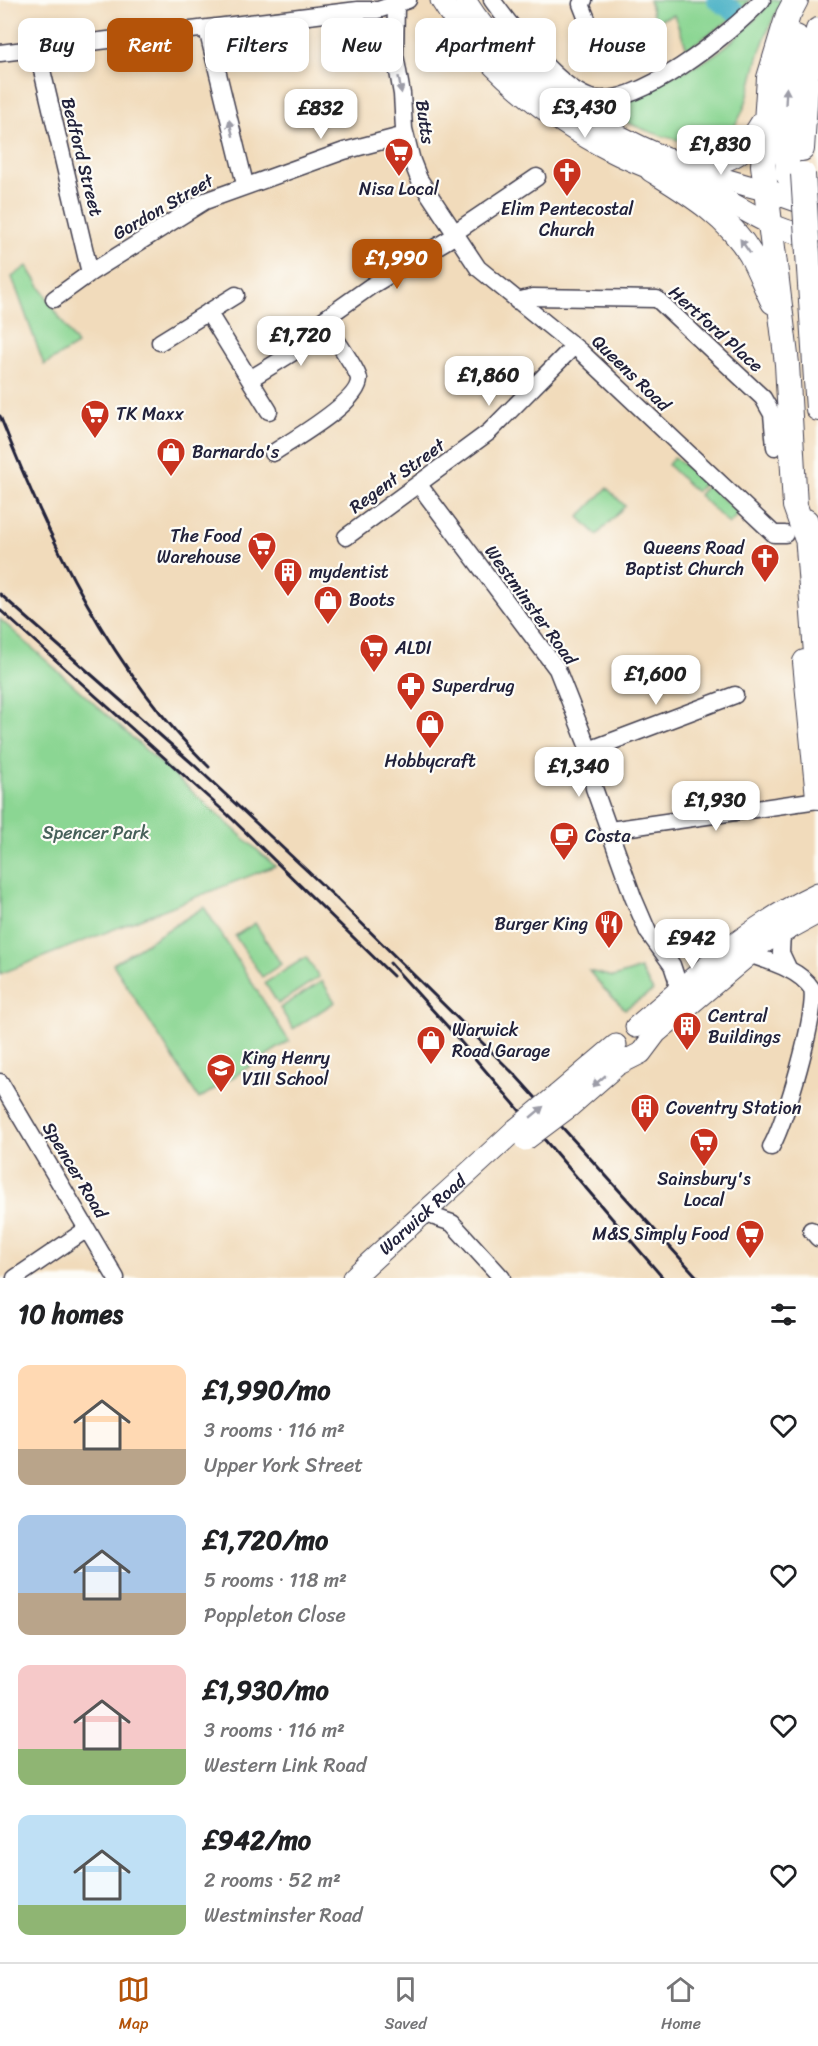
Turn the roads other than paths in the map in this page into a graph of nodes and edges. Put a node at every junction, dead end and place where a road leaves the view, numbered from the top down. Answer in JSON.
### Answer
{"nodes":[{"id":1,"x":380,"y":0,"type":"edge"},
{"id":2,"x":441,"y":0,"type":"edge"},
{"id":3,"x":465,"y":0,"type":"edge"},
{"id":4,"x":492,"y":0,"type":"edge"},
{"id":5,"x":584,"y":0,"type":"edge"},
{"id":6,"x":762,"y":0,"type":"edge"},
{"id":7,"x":796,"y":0,"type":"edge"},
{"id":8,"x":809,"y":0,"type":"edge"},
{"id":9,"x":402,"y":3,"type":"edge"},
{"id":10,"x":358,"y":10,"type":"junction"},
{"id":11,"x":294,"y":18,"type":"edge"},
{"id":12,"x":586,"y":18,"type":"edge"},
{"id":13,"x":809,"y":27,"type":"edge"},
{"id":14,"x":205,"y":29,"type":"edge"},
{"id":15,"x":95,"y":42,"type":"edge"},
{"id":16,"x":18,"y":51,"type":"edge"},
{"id":17,"x":0,"y":53,"type":"edge"},
{"id":18,"x":42,"y":72,"type":"edge"},
{"id":19,"x":218,"y":72,"type":"edge"},
{"id":20,"x":764,"y":121,"type":"junction"},
{"id":21,"x":405,"y":135,"type":"junction"},
{"id":22,"x":695,"y":167,"type":"junction"},
{"id":23,"x":652,"y":170,"type":"junction"},
{"id":24,"x":537,"y":177,"type":"dead end"},
{"id":25,"x":785,"y":183,"type":"junction"},
{"id":26,"x":245,"y":184,"type":"junction"},
{"id":27,"x":818,"y":196,"type":"edge"},
{"id":28,"x":818,"y":207,"type":"edge"},
{"id":29,"x":770,"y":226,"type":"junction"},
{"id":30,"x":455,"y":234,"type":"junction"},
{"id":31,"x":818,"y":237,"type":"edge"},
{"id":32,"x":90,"y":273,"type":"junction"},
{"id":33,"x":236,"y":295,"type":"dead end"},
{"id":34,"x":54,"y":299,"type":"dead end"},
{"id":35,"x":517,"y":301,"type":"junction"},
{"id":36,"x":208,"y":312,"type":"junction"},
{"id":37,"x":782,"y":316,"type":"junction"},
{"id":38,"x":323,"y":320,"type":"junction"},
{"id":39,"x":160,"y":342,"type":"dead end"},
{"id":40,"x":574,"y":346,"type":"junction"},
{"id":41,"x":250,"y":380,"type":"junction"},
{"id":42,"x":808,"y":381,"type":"junction"},
{"id":43,"x":818,"y":409,"type":"edge"},
{"id":44,"x":269,"y":411,"type":"dead end"},
{"id":45,"x":775,"y":447,"type":"dead end"},
{"id":46,"x":273,"y":453,"type":"dead end"},
{"id":47,"x":419,"y":485,"type":"junction"},
{"id":48,"x":346,"y":537,"type":"dead end"},
{"id":49,"x":799,"y":542,"type":"junction"},
{"id":50,"x":818,"y":680,"type":"edge"},
{"id":51,"x":735,"y":695,"type":"dead end"},
{"id":52,"x":590,"y":750,"type":"junction"},
{"id":53,"x":818,"y":798,"type":"edge"},
{"id":54,"x":610,"y":830,"type":"junction"},
{"id":55,"x":818,"y":893,"type":"edge"},
{"id":56,"x":818,"y":913,"type":"edge"},
{"id":57,"x":782,"y":931,"type":"junction"},
{"id":58,"x":728,"y":947,"type":"junction"},
{"id":59,"x":749,"y":955,"type":"junction"},
{"id":60,"x":667,"y":958,"type":"junction"},
{"id":61,"x":704,"y":969,"type":"junction"},
{"id":62,"x":789,"y":970,"type":"junction"},
{"id":63,"x":676,"y":993,"type":"junction"},
{"id":64,"x":817,"y":1001,"type":"edge"},
{"id":65,"x":631,"y":1049,"type":"junction"},
{"id":66,"x":0,"y":1082,"type":"edge"},
{"id":67,"x":771,"y":1147,"type":"dead end"},
{"id":68,"x":446,"y":1191,"type":"junction"},
{"id":69,"x":423,"y":1213,"type":"junction"},
{"id":70,"x":452,"y":1223,"type":"junction"},
{"id":71,"x":87,"y":1229,"type":"junction"},
{"id":72,"x":15,"y":1278,"type":"edge"},
{"id":73,"x":116,"y":1278,"type":"edge"},
{"id":74,"x":353,"y":1278,"type":"edge"},
{"id":75,"x":502,"y":1278,"type":"edge"}],
"edges":[{"from":1,"to":10,"type":"street"},
{"from":2,"to":23,"type":"main road"},
{"from":3,"to":22,"type":"main road"},
{"from":4,"to":6,"type":"street"},
{"from":5,"to":12,"type":"street"},
{"from":7,"to":20,"type":"highway"},
{"from":8,"to":13,"type":"highway"},
{"from":9,"to":10,"type":"street"},
{"from":9,"to":21,"type":"street","name":"Butts","one_way":true},
{"from":10,"to":11,"type":"street"},
{"from":13,"to":25,"type":"highway"},
{"from":14,"to":15,"type":"street"},
{"from":16,"to":17,"type":"street"},
{"from":18,"to":32,"type":"street","name":"Bedford Street"},
{"from":26,"to":19,"type":"street","one_way":true},
{"from":20,"to":22,"type":"highway"},
{"from":20,"to":25,"type":"highway"},
{"from":21,"to":26,"type":"street","name":"Gordon Street"},
{"from":21,"to":30,"type":"street","name":"Butts"},
{"from":22,"to":25,"type":"main road"},
{"from":23,"to":29,"type":"main road"},
{"from":37,"to":23,"type":"highway","one_way":true},
{"from":24,"to":30,"type":"street"},
{"from":25,"to":27,"type":"street"},
{"from":25,"to":28,"type":"highway"},
{"from":25,"to":29,"type":"highway"},
{"from":25,"to":42,"type":"highway","bridge":true},
{"from":26,"to":32,"type":"street","name":"Gordon Street"},
{"from":29,"to":31,"type":"main road"},
{"from":29,"to":37,"type":"highway"},
{"from":30,"to":35,"type":"street","name":"Queens Road"},
{"from":30,"to":38,"type":"street"},
{"from":32,"to":34,"type":"street","name":"Gordon Street"},
{"from":33,"to":36,"type":"street"},
{"from":35,"to":40,"type":"street","name":"Queens Road"},
{"from":35,"to":45,"type":"street","name":"Hertford Place"},
{"from":36,"to":39,"type":"street"},
{"from":36,"to":41,"type":"street"},
{"from":37,"to":49,"type":"highway"},
{"from":38,"to":41,"type":"street"},
{"from":38,"to":46,"type":"street"},
{"from":40,"to":47,"type":"street","name":"Regent Street"},
{"from":40,"to":49,"type":"street","name":"Queens Road"},
{"from":41,"to":44,"type":"street"},
{"from":42,"to":43,"type":"highway"},
{"from":42,"to":49,"type":"highway"},
{"from":47,"to":48,"type":"street","name":"Regent Street"},
{"from":47,"to":52,"type":"street","name":"Westminster Road"},
{"from":49,"to":50,"type":"highway"},
{"from":49,"to":53,"type":"highway"},
{"from":51,"to":52,"type":"street"},
{"from":52,"to":54,"type":"street","name":"Westminster Road"},
{"from":53,"to":54,"type":"street"},
{"from":54,"to":60,"type":"street","name":"Westminster Road"},
{"from":55,"to":58,"type":"main road"},
{"from":56,"to":57,"type":"main road","name":"Warwick Road"},
{"from":57,"to":59,"type":"main road","name":"Warwick Road"},
{"from":57,"to":62,"type":"street"},
{"from":58,"to":59,"type":"street"},
{"from":58,"to":61,"type":"main road"},
{"from":59,"to":62,"type":"street"},
{"from":59,"to":65,"type":"main road","name":"Warwick Road"},
{"from":60,"to":61,"type":"street"},
{"from":60,"to":63,"type":"street","name":"Westminster Road"},
{"from":61,"to":63,"type":"main road"},
{"from":62,"to":64,"type":"street"},
{"from":63,"to":65,"type":"main road"},
{"from":64,"to":67,"type":"street"},
{"from":65,"to":68,"type":"main road","name":"Warwick Road","bridge":true},
{"from":66,"to":71,"type":"street","name":"Spencer Road"},
{"from":68,"to":69,"type":"main road","name":"Warwick Road"},
{"from":68,"to":70,"type":"street"},
{"from":69,"to":70,"type":"street"},
{"from":69,"to":74,"type":"main road","name":"Warwick Road"},
{"from":70,"to":75,"type":"street"},
{"from":71,"to":72,"type":"street"},
{"from":71,"to":73,"type":"street","name":"Spencer Road"}]}
